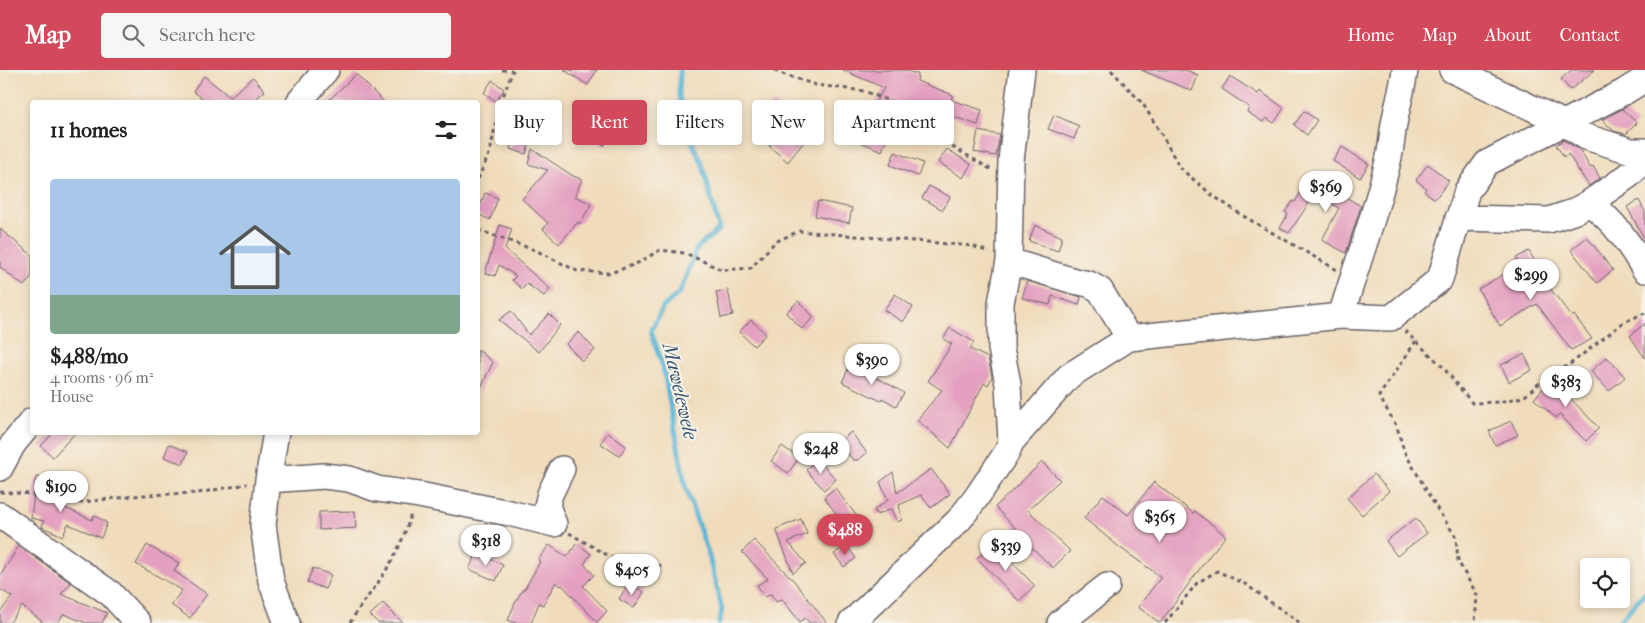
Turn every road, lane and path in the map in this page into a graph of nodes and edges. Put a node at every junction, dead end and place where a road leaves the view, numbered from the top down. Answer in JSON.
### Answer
{"nodes":[{"id":1,"x":326,"y":70,"type":"edge"},
{"id":2,"x":502,"y":70,"type":"edge"},
{"id":3,"x":513,"y":70,"type":"edge"},
{"id":4,"x":775,"y":70,"type":"edge"},
{"id":5,"x":1022,"y":70,"type":"edge"},
{"id":6,"x":1111,"y":70,"type":"edge"},
{"id":7,"x":1405,"y":70,"type":"edge"},
{"id":8,"x":1452,"y":70,"type":"edge"},
{"id":9,"x":1645,"y":79,"type":"edge"},
{"id":10,"x":301,"y":100,"type":"edge"},
{"id":11,"x":1564,"y":123,"type":"junction"},
{"id":12,"x":1645,"y":151,"type":"edge"},
{"id":13,"x":1645,"y":160,"type":"edge"},
{"id":14,"x":480,"y":174,"type":"edge"},
{"id":15,"x":1011,"y":183,"type":"junction"},
{"id":16,"x":1589,"y":203,"type":"junction"},
{"id":17,"x":1458,"y":218,"type":"junction"},
{"id":18,"x":480,"y":231,"type":"edge"},
{"id":19,"x":1009,"y":260,"type":"junction"},
{"id":20,"x":1645,"y":270,"type":"edge"},
{"id":21,"x":1353,"y":278,"type":"junction"},
{"id":22,"x":1645,"y":313,"type":"edge"},
{"id":23,"x":1341,"y":316,"type":"junction"},
{"id":24,"x":1391,"y":318,"type":"junction"},
{"id":25,"x":1128,"y":338,"type":"junction"},
{"id":26,"x":1416,"y":341,"type":"junction"},
{"id":27,"x":30,"y":423,"type":"edge"},
{"id":28,"x":276,"y":435,"type":"edge"},
{"id":29,"x":1011,"y":442,"type":"junction"},
{"id":30,"x":0,"y":468,"type":"edge"},
{"id":31,"x":562,"y":469,"type":"dead end"},
{"id":32,"x":268,"y":480,"type":"junction"},
{"id":33,"x":0,"y":492,"type":"edge"},
{"id":34,"x":419,"y":495,"type":"junction"},
{"id":35,"x":0,"y":515,"type":"edge"},
{"id":36,"x":554,"y":524,"type":"junction"},
{"id":37,"x":665,"y":566,"type":"dead end"},
{"id":38,"x":1107,"y":586,"type":"dead end"},
{"id":39,"x":138,"y":623,"type":"edge"},
{"id":40,"x":287,"y":623,"type":"edge"},
{"id":41,"x":350,"y":623,"type":"edge"},
{"id":42,"x":851,"y":623,"type":"edge"},
{"id":43,"x":1060,"y":623,"type":"edge"},
{"id":44,"x":1165,"y":623,"type":"edge"},
{"id":45,"x":1300,"y":623,"type":"edge"},
{"id":46,"x":1475,"y":623,"type":"edge"}],
"edges":[{"from":1,"to":10,"type":"street"},
{"from":2,"to":3,"type":"path"},
{"from":3,"to":14,"type":"path"},
{"from":4,"to":15,"type":"path"},
{"from":5,"to":15,"type":"street"},
{"from":6,"to":21,"type":"path"},
{"from":7,"to":21,"type":"street"},
{"from":8,"to":11,"type":"street"},
{"from":9,"to":11,"type":"street"},
{"from":11,"to":12,"type":"street"},
{"from":11,"to":17,"type":"street"},
{"from":13,"to":16,"type":"street"},
{"from":15,"to":19,"type":"street"},
{"from":16,"to":17,"type":"street"},
{"from":16,"to":20,"type":"street"},
{"from":17,"to":24,"type":"street"},
{"from":18,"to":19,"type":"path"},
{"from":19,"to":25,"type":"street"},
{"from":19,"to":29,"type":"street"},
{"from":21,"to":23,"type":"street"},
{"from":22,"to":26,"type":"path"},
{"from":23,"to":24,"type":"street"},
{"from":23,"to":25,"type":"street"},
{"from":24,"to":26,"type":"path"},
{"from":25,"to":29,"type":"street"},
{"from":26,"to":46,"type":"path"},
{"from":27,"to":30,"type":"street"},
{"from":28,"to":32,"type":"street"},
{"from":29,"to":42,"type":"street"},
{"from":31,"to":36,"type":"street"},
{"from":32,"to":33,"type":"path"},
{"from":32,"to":34,"type":"street"},
{"from":32,"to":40,"type":"street"},
{"from":34,"to":36,"type":"street"},
{"from":34,"to":41,"type":"path"},
{"from":35,"to":39,"type":"street"},
{"from":36,"to":37,"type":"path"},
{"from":38,"to":43,"type":"street"},
{"from":44,"to":45,"type":"path"}]}
